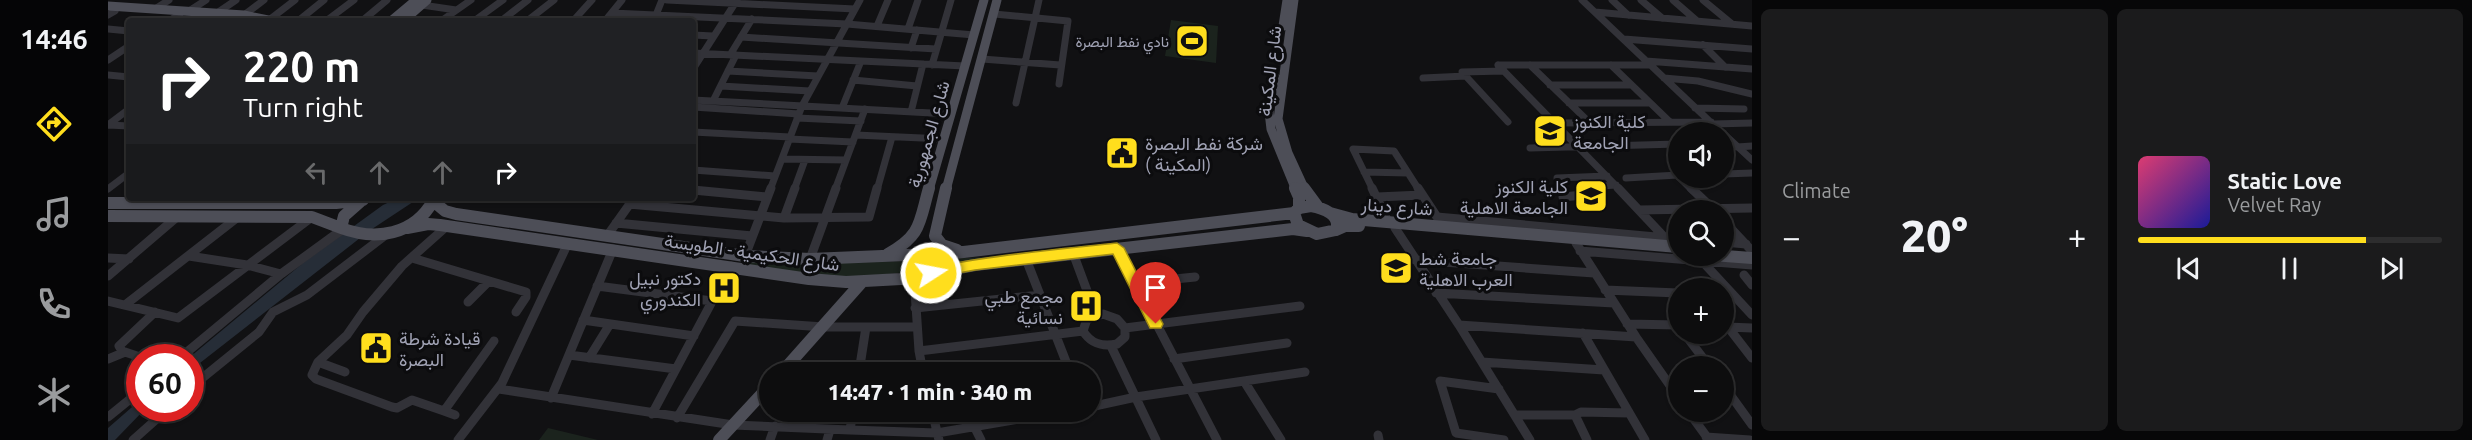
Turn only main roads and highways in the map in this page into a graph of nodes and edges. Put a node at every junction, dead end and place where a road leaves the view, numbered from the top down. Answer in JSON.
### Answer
{"nodes":[{"id":1,"x":984,"y":0,"type":"edge"},
{"id":2,"x":997,"y":0,"type":"edge"},
{"id":3,"x":1287,"y":0,"type":"edge"},
{"id":4,"x":1294,"y":0,"type":"edge"},
{"id":5,"x":422,"y":2,"type":"edge"},
{"id":6,"x":112,"y":10,"type":"edge"},
{"id":7,"x":156,"y":10,"type":"junction"},
{"id":8,"x":215,"y":17,"type":"edge"},
{"id":9,"x":232,"y":18,"type":"edge"},
{"id":10,"x":396,"y":18,"type":"edge"},
{"id":11,"x":406,"y":18,"type":"edge"},
{"id":12,"x":1284,"y":46,"type":"junction"},
{"id":13,"x":126,"y":200,"type":"edge"},
{"id":14,"x":132,"y":201,"type":"edge"},
{"id":15,"x":154,"y":201,"type":"edge"},
{"id":16,"x":250,"y":201,"type":"edge"},
{"id":17,"x":296,"y":201,"type":"edge"},
{"id":18,"x":350,"y":201,"type":"edge"},
{"id":19,"x":363,"y":201,"type":"edge"},
{"id":20,"x":433,"y":201,"type":"edge"},
{"id":21,"x":436,"y":201,"type":"edge"},
{"id":22,"x":224,"y":202,"type":"joint"},
{"id":23,"x":108,"y":203,"type":"edge"},
{"id":24,"x":142,"y":203,"type":"junction"},
{"id":25,"x":1318,"y":207,"type":"junction"},
{"id":26,"x":1297,"y":211,"type":"junction"},
{"id":27,"x":1330,"y":213,"type":"junction"},
{"id":28,"x":108,"y":216,"type":"edge"},
{"id":29,"x":1391,"y":225,"type":"junction"},
{"id":30,"x":407,"y":228,"type":"junction"},
{"id":31,"x":344,"y":229,"type":"junction"},
{"id":32,"x":917,"y":230,"type":"junction"},
{"id":33,"x":1336,"y":230,"type":"junction"},
{"id":34,"x":935,"y":231,"type":"junction"},
{"id":35,"x":1307,"y":231,"type":"junction"},
{"id":36,"x":1135,"y":233,"type":"junction"},
{"id":37,"x":674,"y":245,"type":"junction"},
{"id":38,"x":1140,"y":245,"type":"junction"},
{"id":39,"x":1668,"y":245,"type":"edge"},
{"id":40,"x":1668,"y":246,"type":"edge"},
{"id":41,"x":691,"y":248,"type":"junction"},
{"id":42,"x":1750,"y":248,"type":"edge"},
{"id":43,"x":1734,"y":249,"type":"edge"},
{"id":44,"x":973,"y":251,"type":"junction"},
{"id":45,"x":666,"y":257,"type":"junction"},
{"id":46,"x":878,"y":257,"type":"junction"},
{"id":47,"x":1734,"y":258,"type":"edge"},
{"id":48,"x":1752,"y":258,"type":"edge"},
{"id":49,"x":685,"y":259,"type":"junction"},
{"id":50,"x":862,"y":282,"type":"junction"},
{"id":51,"x":791,"y":362,"type":"edge"},
{"id":52,"x":759,"y":398,"type":"edge"},
{"id":53,"x":719,"y":440,"type":"edge"}],
"edges":[{"from":1,"to":32,"type":"main road","name":"شارع الجمهورية"},
{"from":2,"to":34,"type":"main road","name":"شارع الجمهورية"},
{"from":3,"to":12,"type":"main road","name":"شارع المكينة"},
{"from":4,"to":12,"type":"main road","name":"شارع المكينة"},
{"from":5,"to":10,"type":"main road"},
{"from":5,"to":11,"type":"main road"},
{"from":6,"to":7,"type":"main road"},
{"from":7,"to":8,"type":"main road"},
{"from":7,"to":8,"type":"main road"},
{"from":8,"to":9,"type":"main road"},
{"from":12,"to":25,"type":"main road","name":"شارع المكينة"},
{"from":12,"to":26,"type":"main road","name":"شارع المكينة"},
{"from":13,"to":23,"type":"main road"},
{"from":14,"to":24,"type":"main road"},
{"from":15,"to":24,"type":"main road"},
{"from":16,"to":22,"type":"main road"},
{"from":17,"to":18,"type":"main road"},
{"from":19,"to":31,"type":"main road"},
{"from":20,"to":30,"type":"main road"},
{"from":21,"to":37,"type":"main road","name":"شارع الحكيمية - الطويسة"},
{"from":22,"to":24,"type":"main road"},
{"from":25,"to":26,"type":"main road","name":"شارع الحكيمية - الطويسة"},
{"from":25,"to":27,"type":"main road","name":"شارع دينار"},
{"from":26,"to":35,"type":"main road"},
{"from":26,"to":36,"type":"main road","name":"شارع الحكيمية - الطويسة"},
{"from":27,"to":29,"type":"main road","name":"شارع دينار"},
{"from":27,"to":33,"type":"main road"},
{"from":28,"to":31,"type":"main road","name":"شارع الحكيمية - الطويسة"},
{"from":29,"to":33,"type":"main road","name":"شارع دينار"},
{"from":29,"to":39,"type":"main road","name":"شارع دينار"},
{"from":29,"to":40,"type":"main road","name":"شارع دينار"},
{"from":30,"to":31,"type":"main road","name":"شارع الحكيمية - الطويسة"},
{"from":30,"to":45,"type":"main road","name":"شارع الحكيمية - الطويسة"},
{"from":32,"to":34,"type":"main road"},
{"from":32,"to":46,"type":"main road","name":"شارع الجمهورية"},
{"from":33,"to":35,"type":"main road","name":"شارع دينار"},
{"from":34,"to":44,"type":"main road"},
{"from":35,"to":38,"type":"main road","name":"شارع الحكيمية - الطويسة"},
{"from":36,"to":38,"type":"main road"},
{"from":36,"to":44,"type":"main road","name":"شارع الحكيمية - الطويسة"},
{"from":37,"to":41,"type":"main road","name":"شارع الحكيمية - الطويسة"},
{"from":37,"to":45,"type":"main road"},
{"from":38,"to":50,"type":"main road","name":"شارع الحكيمية - الطويسة"},
{"from":41,"to":46,"type":"main road","name":"شارع الحكيمية - الطويسة"},
{"from":41,"to":49,"type":"main road"},
{"from":42,"to":43,"type":"main road"},
{"from":44,"to":46,"type":"main road","name":"شارع الحكيمية - الطويسة"},
{"from":45,"to":49,"type":"main road","name":"شارع الحكيمية - الطويسة"},
{"from":47,"to":48,"type":"main road"},
{"from":49,"to":50,"type":"main road","name":"شارع الحكيمية - الطويسة"},
{"from":50,"to":51,"type":"main road"},
{"from":52,"to":53,"type":"main road"}]}
